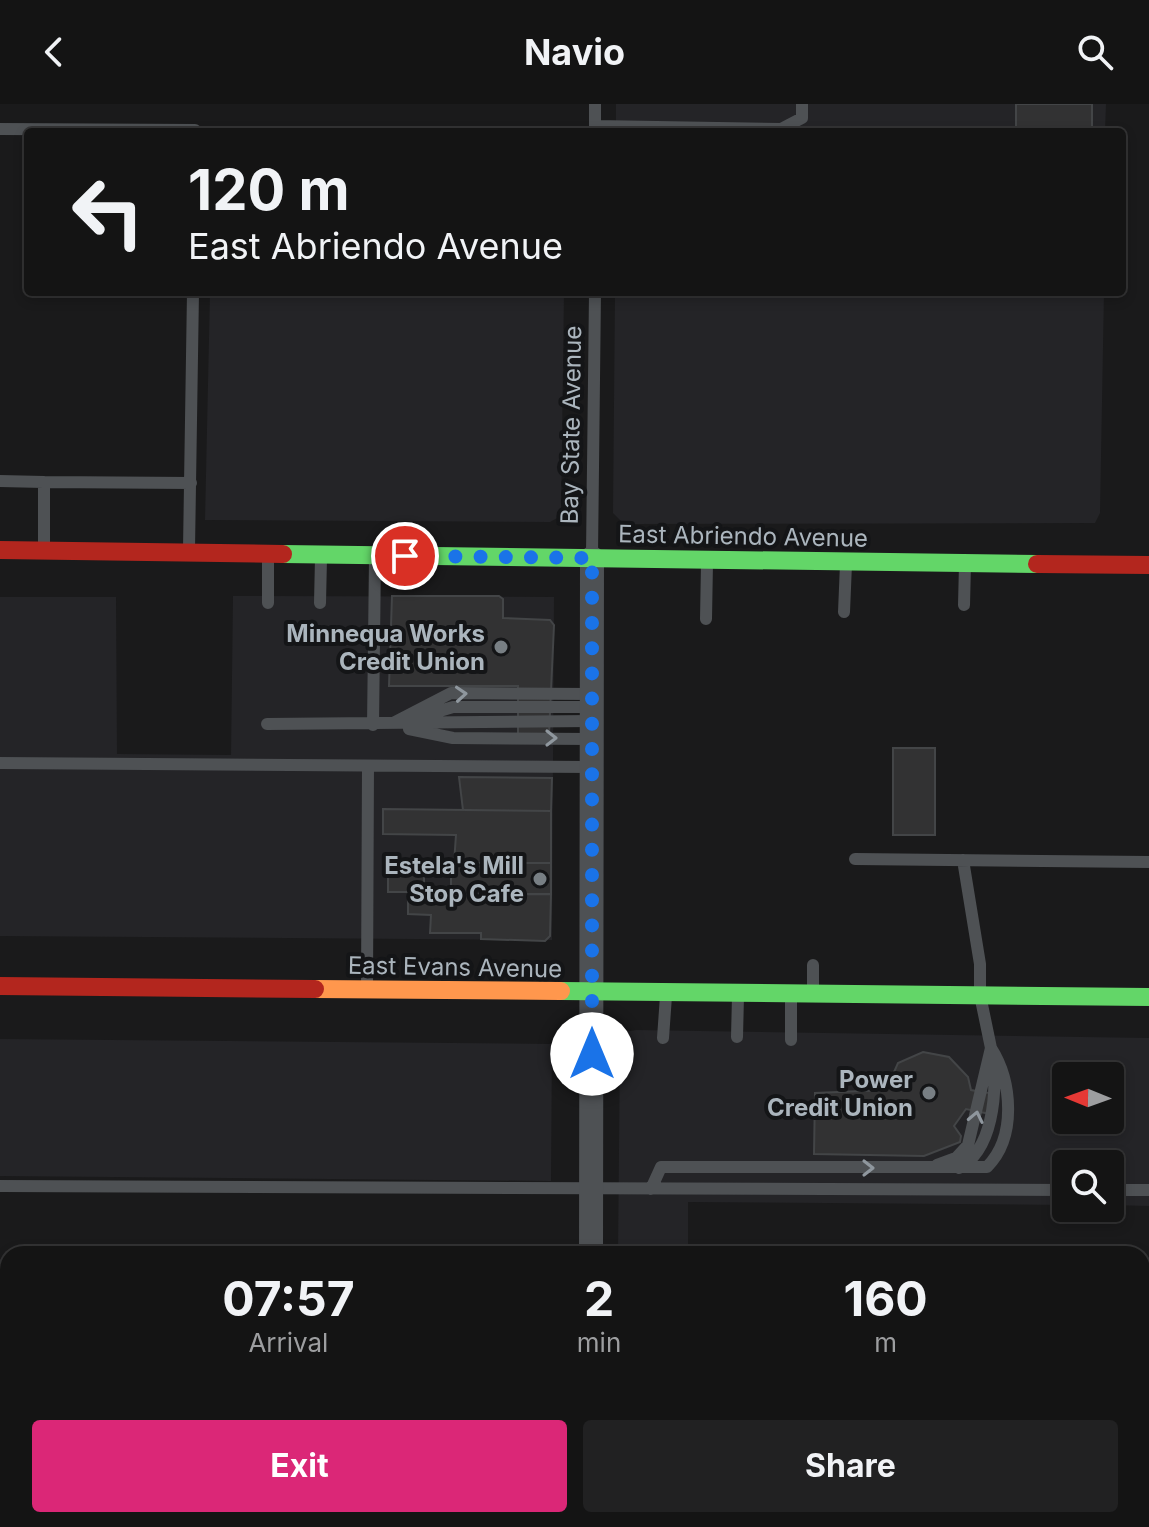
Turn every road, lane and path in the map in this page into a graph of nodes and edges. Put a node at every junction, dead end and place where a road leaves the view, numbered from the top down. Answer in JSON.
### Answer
{"nodes":[{"id":1,"x":595,"y":104,"type":"edge"},
{"id":2,"x":802,"y":104,"type":"edge"},
{"id":3,"x":595,"y":128,"type":"edge"},
{"id":4,"x":783,"y":128,"type":"edge"},
{"id":5,"x":0,"y":129,"type":"edge"},
{"id":6,"x":24,"y":129,"type":"edge"},
{"id":7,"x":193,"y":296,"type":"edge"},
{"id":8,"x":595,"y":296,"type":"edge"},
{"id":9,"x":0,"y":481,"type":"edge"},
{"id":10,"x":44,"y":482,"type":"junction"},
{"id":11,"x":191,"y":483,"type":"junction"},
{"id":12,"x":0,"y":550,"type":"edge"},
{"id":13,"x":44,"y":550,"type":"junction"},
{"id":14,"x":189,"y":553,"type":"junction"},
{"id":15,"x":268,"y":554,"type":"junction"},
{"id":16,"x":321,"y":555,"type":"junction"},
{"id":17,"x":375,"y":555,"type":"junction"},
{"id":18,"x":592,"y":558,"type":"junction"},
{"id":19,"x":707,"y":559,"type":"junction"},
{"id":20,"x":846,"y":561,"type":"junction"},
{"id":21,"x":965,"y":562,"type":"junction"},
{"id":22,"x":1149,"y":565,"type":"edge"},
{"id":23,"x":268,"y":603,"type":"dead end"},
{"id":24,"x":320,"y":603,"type":"dead end"},
{"id":25,"x":964,"y":605,"type":"dead end"},
{"id":26,"x":844,"y":612,"type":"dead end"},
{"id":27,"x":706,"y":619,"type":"dead end"},
{"id":28,"x":592,"y":715,"type":"junction"},
{"id":29,"x":267,"y":724,"type":"dead end"},
{"id":30,"x":373,"y":725,"type":"junction"},
{"id":31,"x":391,"y":725,"type":"junction"},
{"id":32,"x":0,"y":763,"type":"edge"},
{"id":33,"x":368,"y":766,"type":"junction"},
{"id":34,"x":592,"y":767,"type":"junction"},
{"id":35,"x":855,"y":859,"type":"dead end"},
{"id":36,"x":963,"y":860,"type":"junction"},
{"id":37,"x":1149,"y":862,"type":"edge"},
{"id":38,"x":813,"y":965,"type":"dead end"},
{"id":39,"x":0,"y":986,"type":"edge"},
{"id":40,"x":367,"y":990,"type":"junction"},
{"id":41,"x":592,"y":992,"type":"junction"},
{"id":42,"x":667,"y":993,"type":"junction"},
{"id":43,"x":738,"y":993,"type":"junction"},
{"id":44,"x":791,"y":994,"type":"junction"},
{"id":45,"x":813,"y":994,"type":"junction"},
{"id":46,"x":980,"y":995,"type":"junction"},
{"id":47,"x":1149,"y":997,"type":"edge"},
{"id":48,"x":737,"y":1037,"type":"dead end"},
{"id":49,"x":663,"y":1038,"type":"dead end"},
{"id":50,"x":791,"y":1040,"type":"dead end"},
{"id":51,"x":991,"y":1048,"type":"junction"},
{"id":52,"x":927,"y":1169,"type":"junction"},
{"id":53,"x":0,"y":1186,"type":"edge"},
{"id":54,"x":592,"y":1189,"type":"junction"},
{"id":55,"x":651,"y":1189,"type":"junction"},
{"id":56,"x":1052,"y":1190,"type":"edge"},
{"id":57,"x":1124,"y":1190,"type":"edge"},
{"id":58,"x":1149,"y":1190,"type":"edge"},
{"id":59,"x":591,"y":1246,"type":"edge"}],
"edges":[{"from":1,"to":3,"type":"lane"},
{"from":2,"to":4,"type":"lane"},
{"from":5,"to":6,"type":"lane"},
{"from":7,"to":11,"type":"lane"},
{"from":8,"to":18,"type":"lane","name":"Bay State Avenue"},
{"from":9,"to":10,"type":"lane"},
{"from":10,"to":11,"type":"lane"},
{"from":10,"to":13,"type":"lane"},
{"from":11,"to":14,"type":"lane"},
{"from":12,"to":13,"type":"street","name":"East Abriendo Avenue"},
{"from":13,"to":14,"type":"street","name":"East Abriendo Avenue"},
{"from":14,"to":15,"type":"street","name":"East Abriendo Avenue"},
{"from":15,"to":16,"type":"street","name":"East Abriendo Avenue"},
{"from":15,"to":23,"type":"lane"},
{"from":16,"to":17,"type":"street","name":"East Abriendo Avenue"},
{"from":16,"to":24,"type":"lane"},
{"from":17,"to":18,"type":"street","name":"East Abriendo Avenue"},
{"from":17,"to":30,"type":"lane"},
{"from":18,"to":19,"type":"street","name":"East Abriendo Avenue"},
{"from":18,"to":28,"type":"street"},
{"from":19,"to":20,"type":"street","name":"East Abriendo Avenue"},
{"from":19,"to":27,"type":"lane"},
{"from":20,"to":21,"type":"street","name":"East Abriendo Avenue"},
{"from":20,"to":26,"type":"lane"},
{"from":21,"to":22,"type":"street","name":"East Abriendo Avenue"},
{"from":21,"to":25,"type":"lane"},
{"from":31,"to":28,"type":"lane","one_way":true},
{"from":31,"to":28,"type":"lane","one_way":true},
{"from":28,"to":34,"type":"street"},
{"from":29,"to":30,"type":"lane"},
{"from":30,"to":31,"type":"lane"},
{"from":32,"to":33,"type":"lane"},
{"from":33,"to":34,"type":"lane"},
{"from":33,"to":40,"type":"lane"},
{"from":34,"to":41,"type":"street"},
{"from":35,"to":36,"type":"lane"},
{"from":36,"to":37,"type":"lane"},
{"from":36,"to":46,"type":"lane"},
{"from":38,"to":45,"type":"lane"},
{"from":39,"to":40,"type":"street","name":"East Evans Avenue"},
{"from":40,"to":41,"type":"street","name":"East Evans Avenue"},
{"from":41,"to":42,"type":"street","name":"East Evans Avenue"},
{"from":41,"to":54,"type":"street"},
{"from":42,"to":43,"type":"street","name":"East Evans Avenue"},
{"from":42,"to":49,"type":"lane"},
{"from":43,"to":44,"type":"street","name":"East Evans Avenue"},
{"from":43,"to":48,"type":"lane"},
{"from":44,"to":45,"type":"street","name":"East Evans Avenue"},
{"from":44,"to":50,"type":"lane"},
{"from":45,"to":46,"type":"street","name":"East Evans Avenue"},
{"from":46,"to":47,"type":"street","name":"East Evans Avenue"},
{"from":46,"to":51,"type":"lane"},
{"from":52,"to":51,"type":"lane","one_way":true},
{"from":51,"to":52,"type":"lane"},
{"from":55,"to":52,"type":"lane","one_way":true},
{"from":53,"to":54,"type":"lane"},
{"from":54,"to":55,"type":"lane"},
{"from":54,"to":59,"type":"street"},
{"from":55,"to":56,"type":"lane"},
{"from":57,"to":58,"type":"lane"}]}
